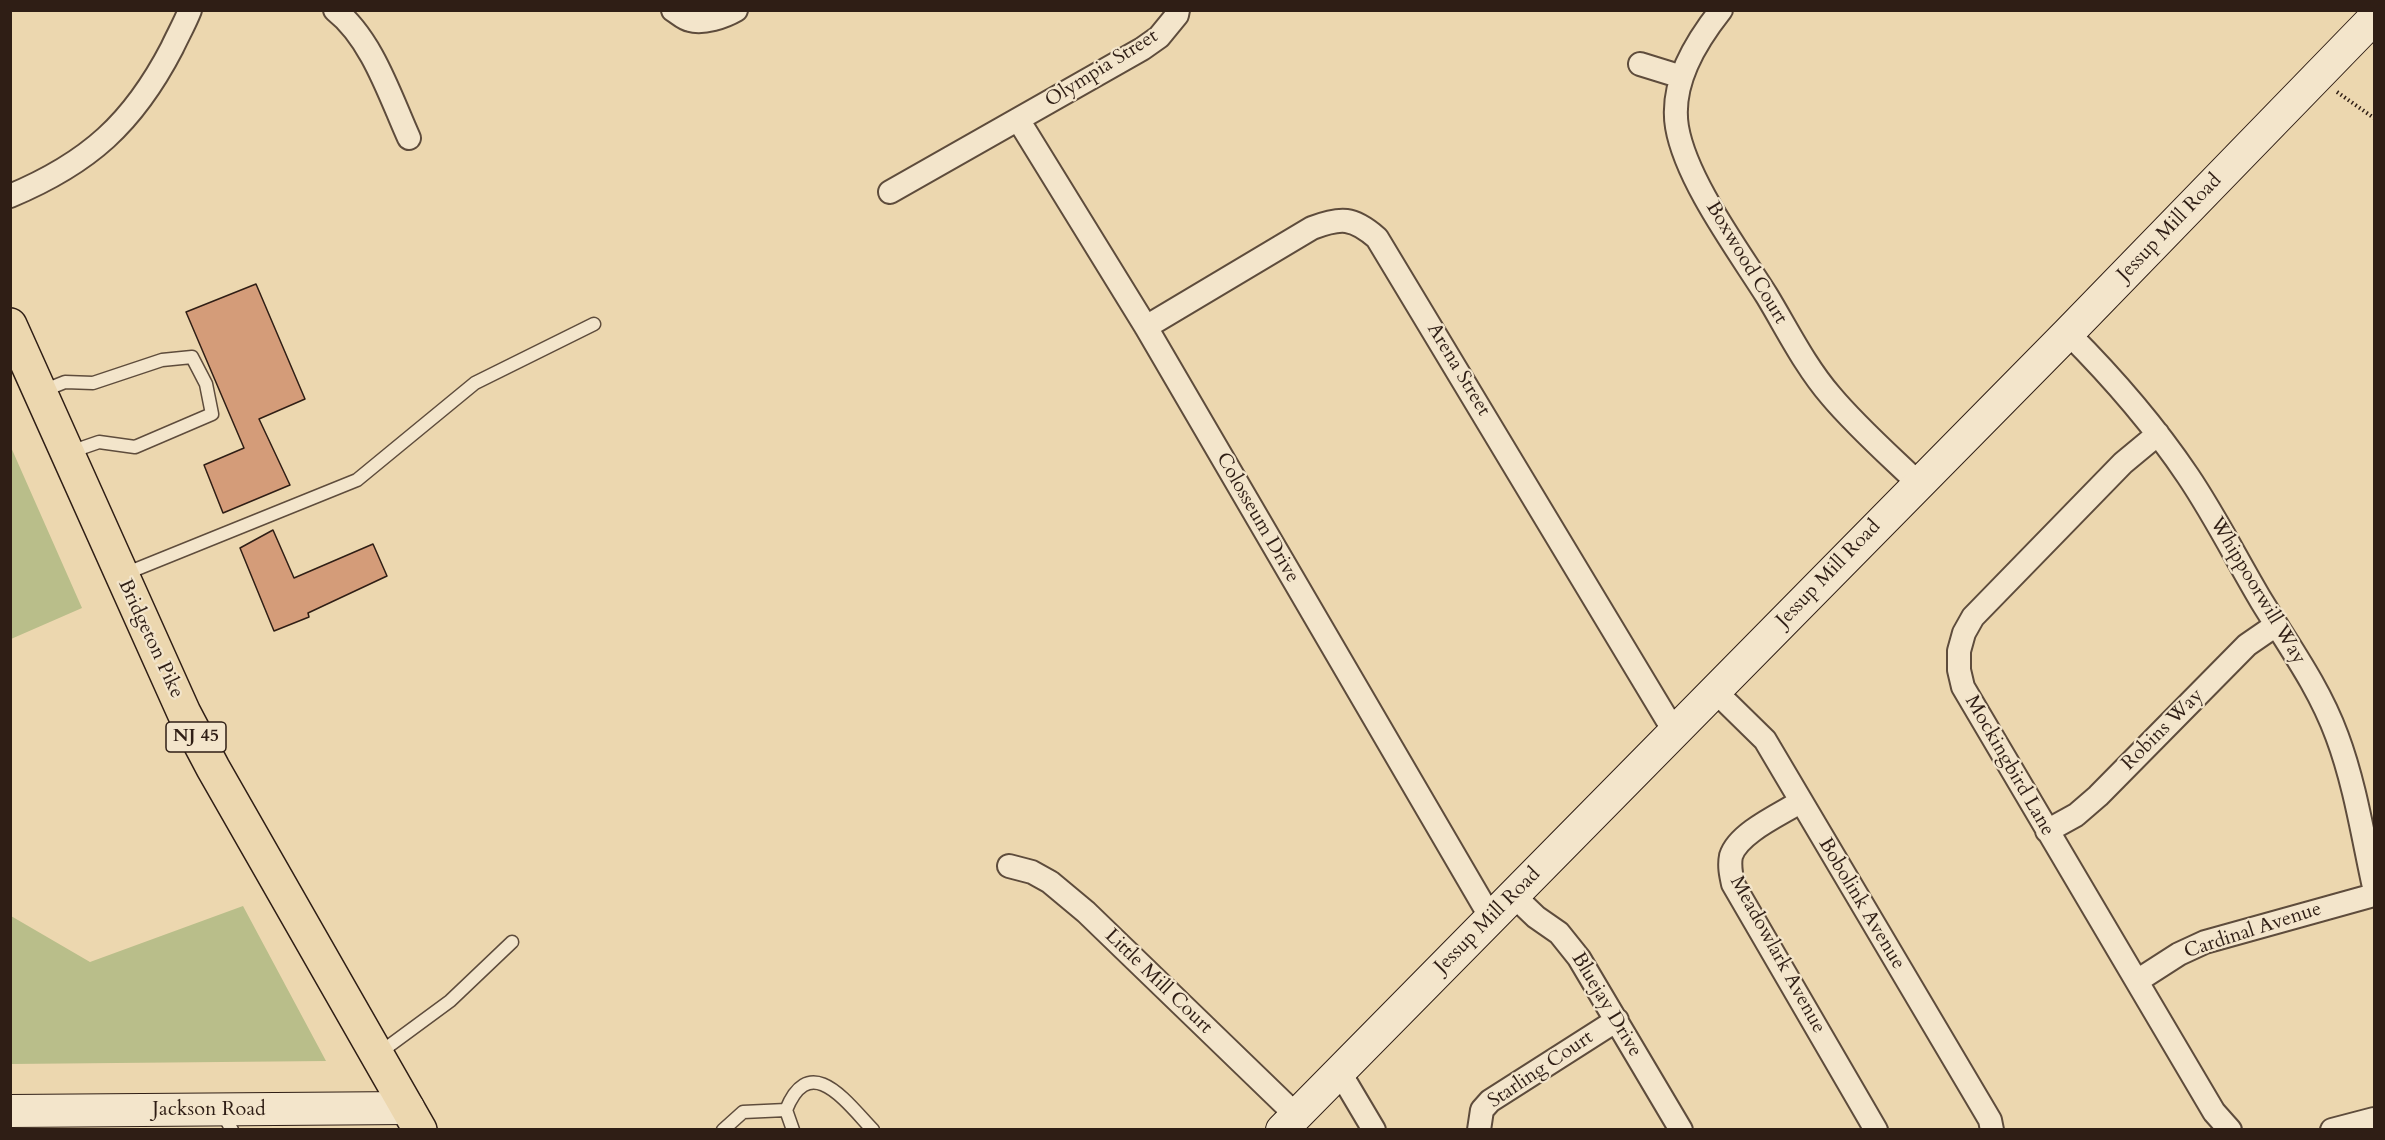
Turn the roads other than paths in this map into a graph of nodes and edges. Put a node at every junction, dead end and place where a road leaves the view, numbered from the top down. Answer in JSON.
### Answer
{"nodes":[{"id":1,"x":190,"y":10,"type":"edge"},
{"id":2,"x":335,"y":10,"type":"edge"},
{"id":3,"x":673,"y":10,"type":"edge"},
{"id":4,"x":736,"y":10,"type":"edge"},
{"id":5,"x":1178,"y":10,"type":"edge"},
{"id":6,"x":1721,"y":10,"type":"edge"},
{"id":7,"x":2374,"y":18,"type":"edge"},
{"id":8,"x":1640,"y":64,"type":"dead end"},
{"id":9,"x":1682,"y":77,"type":"junction"},
{"id":10,"x":1019,"y":121,"type":"junction"},
{"id":11,"x":409,"y":138,"type":"dead end"},
{"id":12,"x":890,"y":192,"type":"dead end"},
{"id":13,"x":10,"y":196,"type":"edge"},
{"id":14,"x":594,"y":324,"type":"dead end"},
{"id":15,"x":10,"y":325,"type":"edge"},
{"id":16,"x":1146,"y":327,"type":"junction"},
{"id":17,"x":2068,"y":333,"type":"junction"},
{"id":18,"x":39,"y":392,"type":"junction"},
{"id":19,"x":2158,"y":434,"type":"junction"},
{"id":20,"x":66,"y":453,"type":"junction"},
{"id":21,"x":1918,"y":483,"type":"junction"},
{"id":22,"x":121,"y":575,"type":"junction"},
{"id":23,"x":2276,"y":625,"type":"junction"},
{"id":24,"x":1715,"y":691,"type":"junction"},
{"id":25,"x":1674,"y":731,"type":"junction"},
{"id":26,"x":1800,"y":802,"type":"junction"},
{"id":27,"x":2047,"y":831,"type":"junction"},
{"id":28,"x":1009,"y":866,"type":"dead end"},
{"id":29,"x":2374,"y":887,"type":"edge"},
{"id":30,"x":1513,"y":895,"type":"junction"},
{"id":31,"x":2374,"y":895,"type":"edge"},
{"id":32,"x":1491,"y":918,"type":"junction"},
{"id":33,"x":512,"y":942,"type":"dead end"},
{"id":34,"x":2137,"y":981,"type":"junction"},
{"id":35,"x":1617,"y":1020,"type":"junction"},
{"id":36,"x":378,"y":1055,"type":"junction"},
{"id":37,"x":1339,"y":1071,"type":"junction"},
{"id":38,"x":786,"y":1110,"type":"junction"},
{"id":39,"x":10,"y":1112,"type":"edge"},
{"id":40,"x":414,"y":1119,"type":"edge"},
{"id":41,"x":2374,"y":1119,"type":"edge"},
{"id":42,"x":226,"y":1120,"type":"edge"},
{"id":43,"x":1289,"y":1122,"type":"edge"},
{"id":44,"x":723,"y":1130,"type":"edge"},
{"id":45,"x":792,"y":1130,"type":"edge"},
{"id":46,"x":873,"y":1130,"type":"edge"},
{"id":47,"x":1374,"y":1130,"type":"edge"},
{"id":48,"x":1479,"y":1130,"type":"edge"},
{"id":49,"x":1681,"y":1130,"type":"edge"},
{"id":50,"x":1876,"y":1130,"type":"edge"},
{"id":51,"x":1992,"y":1130,"type":"edge"},
{"id":52,"x":2230,"y":1130,"type":"edge"},
{"id":53,"x":2332,"y":1130,"type":"edge"}],
"edges":[{"from":1,"to":13,"type":"street"},
{"from":2,"to":11,"type":"street"},
{"from":3,"to":4,"type":"street"},
{"from":5,"to":10,"type":"street","name":"Olympia Street"},
{"from":6,"to":9,"type":"street","name":"Boxwood Court"},
{"from":7,"to":17,"type":"street","name":"Jessup Mill Road"},
{"from":8,"to":9,"type":"street"},
{"from":9,"to":21,"type":"street","name":"Boxwood Court"},
{"from":10,"to":12,"type":"street","name":"Olympia Street"},
{"from":10,"to":16,"type":"street","name":"Colosseum Drive"},
{"from":14,"to":22,"type":"lane"},
{"from":15,"to":18,"type":"main road","name":"Bridgeton Pike","number":"NJ 45"},
{"from":16,"to":25,"type":"street","name":"Arena Street"},
{"from":16,"to":32,"type":"street","name":"Colosseum Drive"},
{"from":17,"to":19,"type":"street","name":"Whippoorwill Way"},
{"from":17,"to":21,"type":"street","name":"Jessup Mill Road"},
{"from":18,"to":20,"type":"main road","name":"Bridgeton Pike","number":"NJ 45"},
{"from":18,"to":20,"type":"lane"},
{"from":19,"to":23,"type":"street","name":"Whippoorwill Way"},
{"from":19,"to":27,"type":"street","name":"Mockingbird Lane"},
{"from":20,"to":22,"type":"main road","name":"Bridgeton Pike","number":"NJ 45"},
{"from":21,"to":24,"type":"street","name":"Jessup Mill Road"},
{"from":22,"to":36,"type":"main road","name":"Bridgeton Pike","number":"NJ 45"},
{"from":23,"to":27,"type":"street","name":"Robins Way"},
{"from":23,"to":29,"type":"street","name":"Whippoorwill Way"},
{"from":24,"to":25,"type":"street","name":"Jessup Mill Road"},
{"from":24,"to":26,"type":"street","name":"Bobolink Avenue"},
{"from":25,"to":30,"type":"street","name":"Jessup Mill Road"},
{"from":26,"to":50,"type":"street","name":"Meadowlark Avenue"},
{"from":26,"to":51,"type":"street","name":"Bobolink Avenue"},
{"from":27,"to":34,"type":"street","name":"Mockingbird Lane"},
{"from":28,"to":43,"type":"street","name":"Little Mill Court"},
{"from":30,"to":32,"type":"street","name":"Jessup Mill Road"},
{"from":30,"to":35,"type":"street","name":"Bluejay Drive"},
{"from":31,"to":34,"type":"street","name":"Cardinal Avenue"},
{"from":32,"to":37,"type":"street","name":"Jessup Mill Road"},
{"from":33,"to":36,"type":"lane"},
{"from":34,"to":52,"type":"street","name":"Mockingbird Lane"},
{"from":35,"to":48,"type":"street","name":"Starling Court"},
{"from":35,"to":49,"type":"street","name":"Bluejay Drive"},
{"from":36,"to":40,"type":"main road","name":"Bridgeton Pike","number":"NJ 45"},
{"from":37,"to":43,"type":"street","name":"Jessup Mill Road"},
{"from":37,"to":47,"type":"street"},
{"from":38,"to":44,"type":"lane"},
{"from":38,"to":45,"type":"lane"},
{"from":38,"to":46,"type":"lane"},
{"from":39,"to":42,"type":"street","name":"Jackson Road"},
{"from":40,"to":42,"type":"street","name":"Jackson Road"},
{"from":41,"to":53,"type":"street"}]}
